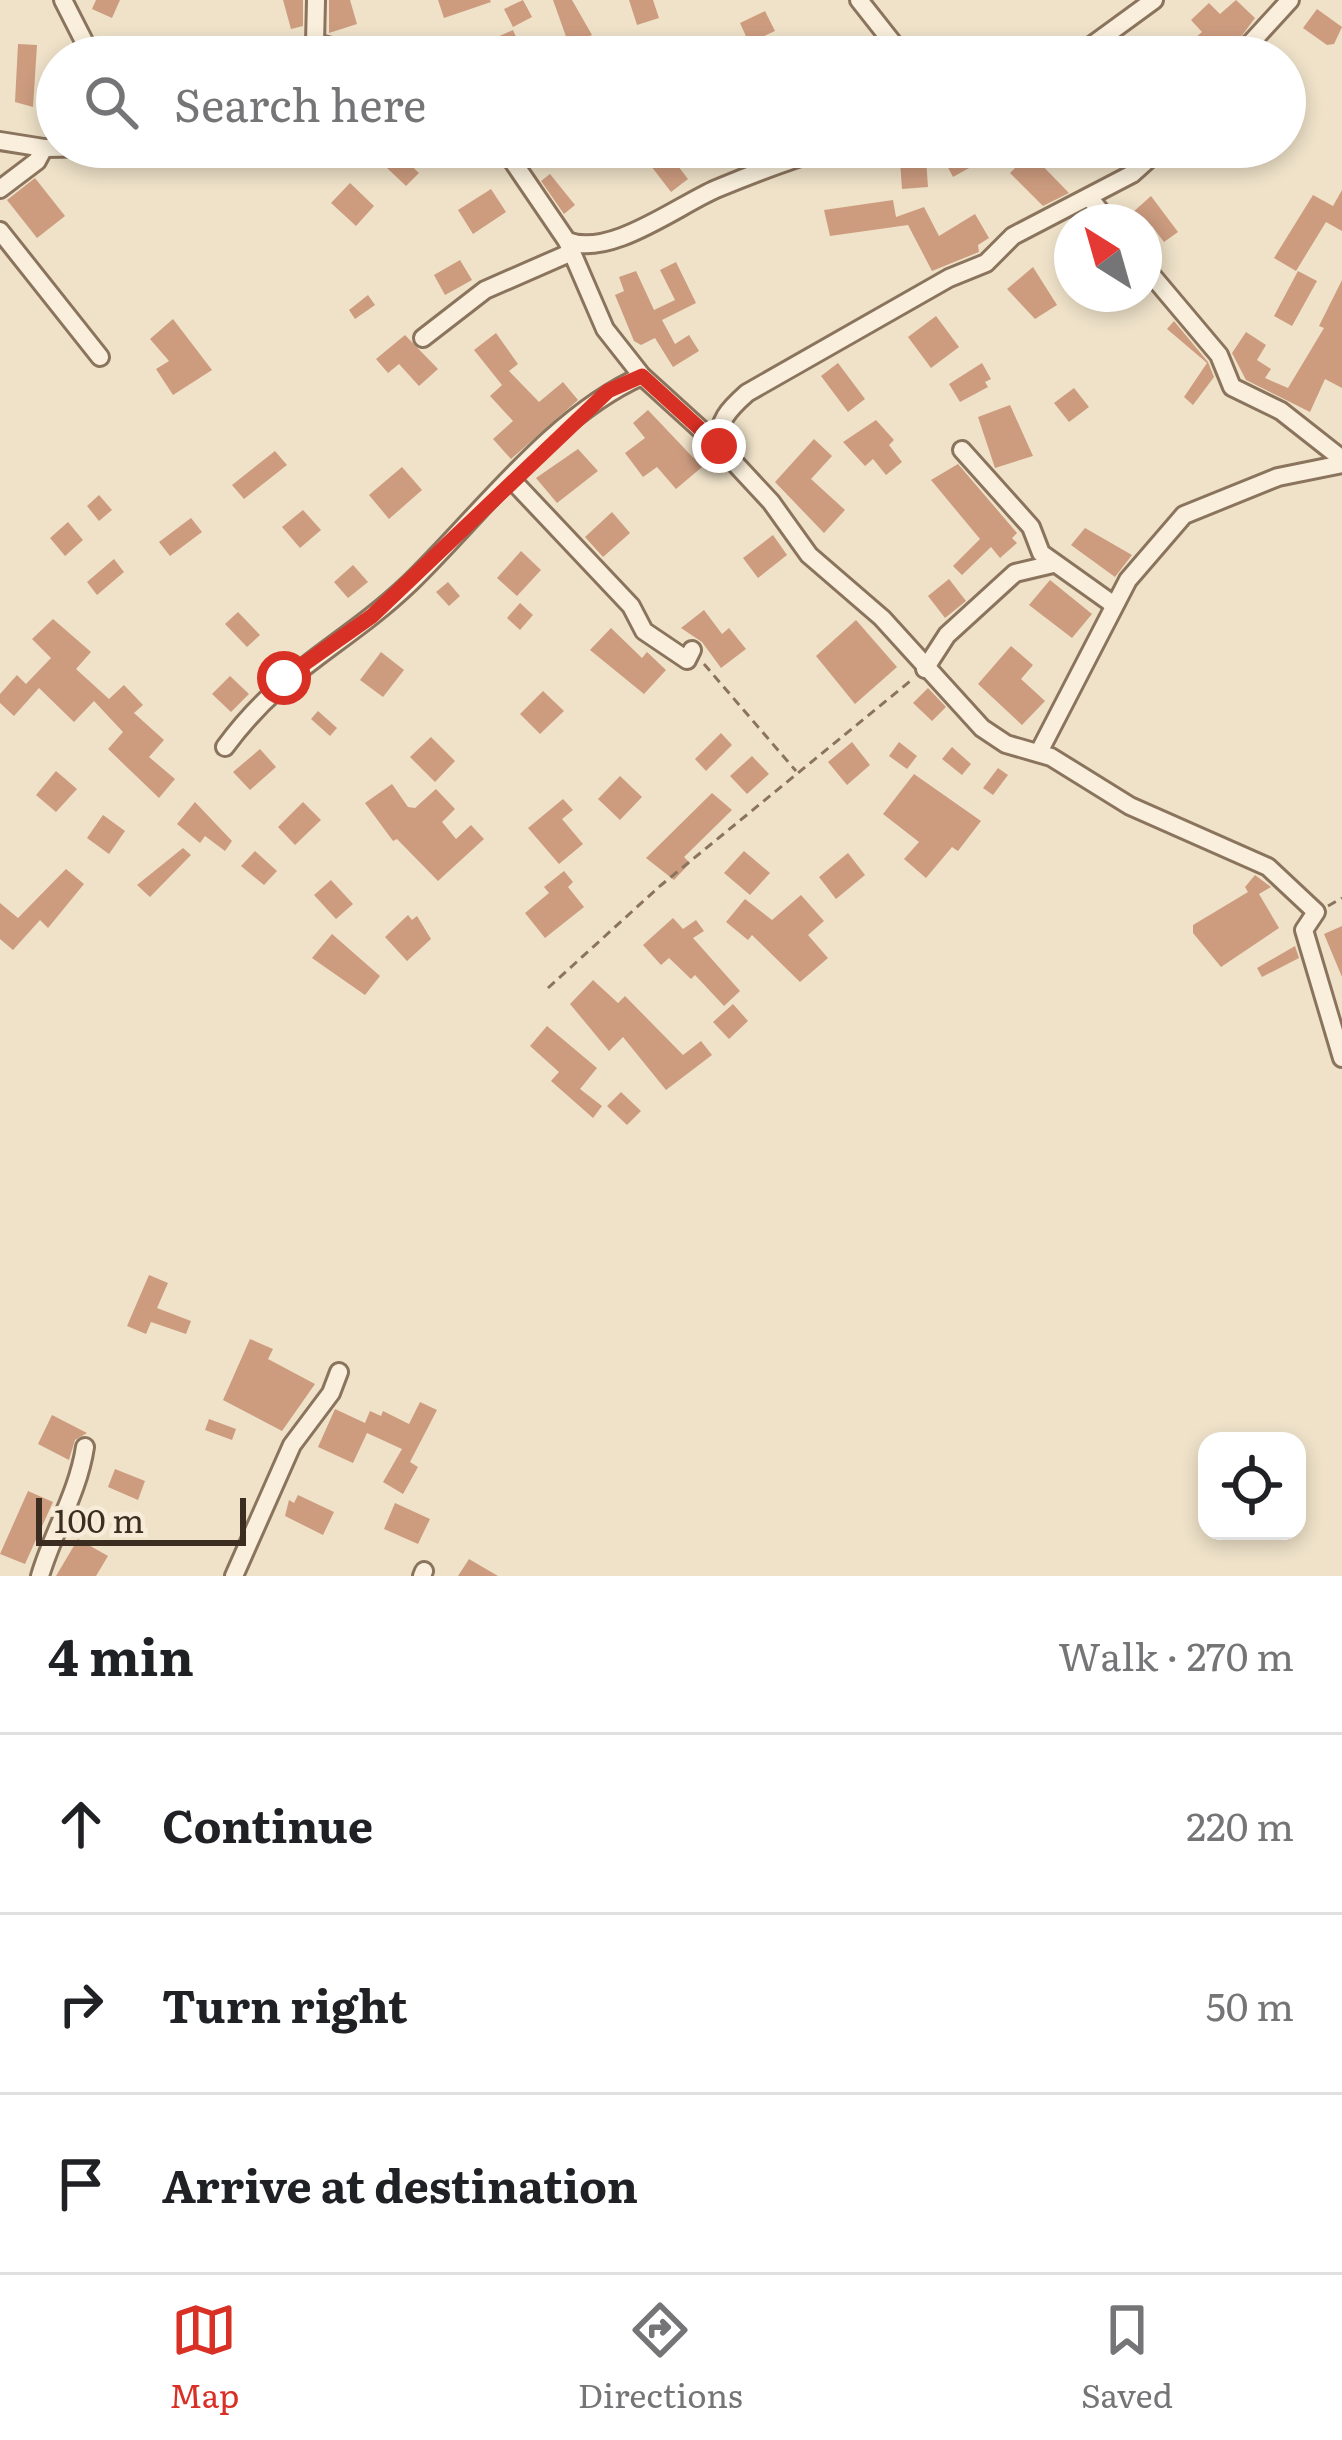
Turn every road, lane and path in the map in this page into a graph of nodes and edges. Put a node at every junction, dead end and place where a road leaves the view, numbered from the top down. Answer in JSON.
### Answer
{"nodes":[{"id":1,"x":63,"y":0,"type":"edge"},
{"id":2,"x":316,"y":0,"type":"edge"},
{"id":3,"x":859,"y":0,"type":"edge"},
{"id":4,"x":1154,"y":0,"type":"edge"},
{"id":5,"x":1290,"y":0,"type":"edge"},
{"id":6,"x":81,"y":36,"type":"edge"},
{"id":7,"x":315,"y":36,"type":"edge"},
{"id":8,"x":887,"y":36,"type":"edge"},
{"id":9,"x":1105,"y":36,"type":"edge"},
{"id":10,"x":1257,"y":36,"type":"edge"},
{"id":11,"x":0,"y":141,"type":"edge"},
{"id":12,"x":36,"y":147,"type":"edge"},
{"id":13,"x":36,"y":162,"type":"edge"},
{"id":14,"x":517,"y":168,"type":"edge"},
{"id":15,"x":775,"y":168,"type":"edge"},
{"id":16,"x":1139,"y":168,"type":"edge"},
{"id":17,"x":0,"y":189,"type":"edge"},
{"id":18,"x":1090,"y":196,"type":"junction"},
{"id":19,"x":1096,"y":204,"type":"edge"},
{"id":20,"x":0,"y":231,"type":"edge"},
{"id":21,"x":569,"y":247,"type":"junction"},
{"id":22,"x":1162,"y":287,"type":"edge"},
{"id":23,"x":423,"y":338,"type":"dead end"},
{"id":24,"x":100,"y":357,"type":"dead end"},
{"id":25,"x":642,"y":376,"type":"junction"},
{"id":26,"x":719,"y":446,"type":"junction"},
{"id":27,"x":962,"y":450,"type":"dead end"},
{"id":28,"x":1342,"y":461,"type":"edge"},
{"id":29,"x":512,"y":480,"type":"junction"},
{"id":30,"x":1053,"y":564,"type":"junction"},
{"id":31,"x":1114,"y":605,"type":"junction"},
{"id":32,"x":692,"y":650,"type":"joint"},
{"id":33,"x":925,"y":669,"type":"junction"},
{"id":34,"x":225,"y":747,"type":"dead end"},
{"id":35,"x":1039,"y":752,"type":"junction"},
{"id":36,"x":797,"y":772,"type":"junction"},
{"id":37,"x":548,"y":988,"type":"dead end"},
{"id":38,"x":1342,"y":1058,"type":"edge"},
{"id":39,"x":339,"y":1372,"type":"dead end"},
{"id":40,"x":85,"y":1448,"type":"dead end"},
{"id":41,"x":40,"y":1576,"type":"edge"},
{"id":42,"x":234,"y":1576,"type":"edge"}],
"edges":[{"from":1,"to":6,"type":"street"},
{"from":2,"to":7,"type":"street"},
{"from":3,"to":8,"type":"street"},
{"from":4,"to":9,"type":"street"},
{"from":5,"to":10,"type":"street"},
{"from":11,"to":12,"type":"street"},
{"from":13,"to":17,"type":"street"},
{"from":14,"to":21,"type":"street"},
{"from":15,"to":21,"type":"street"},
{"from":16,"to":18,"type":"street"},
{"from":18,"to":19,"type":"street"},
{"from":18,"to":26,"type":"street"},
{"from":20,"to":24,"type":"street"},
{"from":21,"to":23,"type":"street"},
{"from":21,"to":25,"type":"street"},
{"from":22,"to":28,"type":"street"},
{"from":25,"to":26,"type":"street"},
{"from":25,"to":29,"type":"street"},
{"from":26,"to":33,"type":"street"},
{"from":27,"to":30,"type":"street"},
{"from":28,"to":31,"type":"street"},
{"from":29,"to":32,"type":"street"},
{"from":29,"to":34,"type":"street"},
{"from":30,"to":31,"type":"street"},
{"from":30,"to":33,"type":"street"},
{"from":31,"to":35,"type":"street"},
{"from":32,"to":36,"type":"path"},
{"from":33,"to":35,"type":"street"},
{"from":33,"to":36,"type":"path"},
{"from":35,"to":38,"type":"street"},
{"from":36,"to":37,"type":"path"},
{"from":39,"to":42,"type":"street"},
{"from":40,"to":41,"type":"street"}]}
